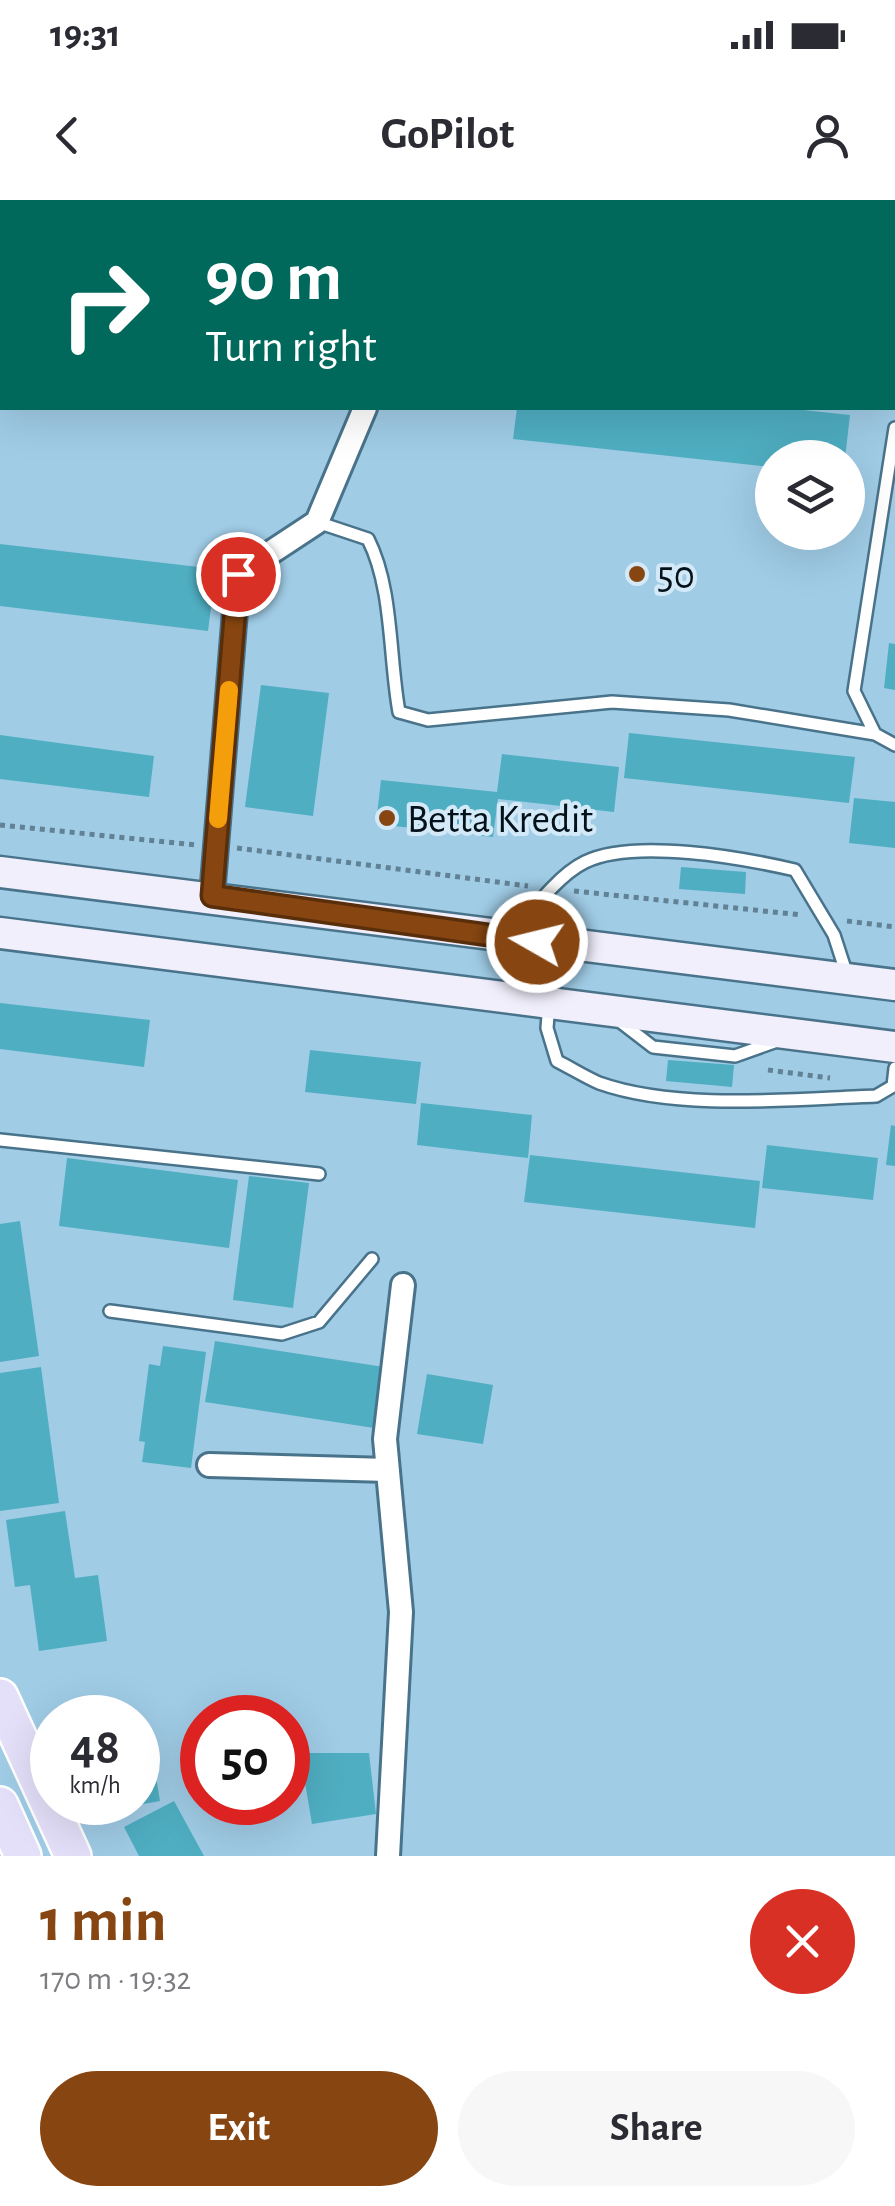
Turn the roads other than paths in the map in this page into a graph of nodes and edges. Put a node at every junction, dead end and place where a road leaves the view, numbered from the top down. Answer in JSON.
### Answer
{"nodes":[{"id":1,"x":364,"y":410,"type":"edge"},
{"id":2,"x":895,"y":428,"type":"edge"},
{"id":3,"x":317,"y":522,"type":"junction"},
{"id":4,"x":875,"y":734,"type":"junction"},
{"id":5,"x":895,"y":745,"type":"edge"},
{"id":6,"x":0,"y":872,"type":"edge"},
{"id":7,"x":212,"y":896,"type":"junction"},
{"id":8,"x":0,"y":933,"type":"edge"},
{"id":9,"x":509,"y":938,"type":"junction"},
{"id":10,"x":848,"y":978,"type":"junction"},
{"id":11,"x":895,"y":985,"type":"edge"},
{"id":12,"x":549,"y":1004,"type":"junction"},
{"id":13,"x":895,"y":1047,"type":"edge"},
{"id":14,"x":895,"y":1068,"type":"edge"},
{"id":15,"x":0,"y":1140,"type":"edge"},
{"id":16,"x":319,"y":1174,"type":"dead end"},
{"id":17,"x":372,"y":1259,"type":"dead end"},
{"id":18,"x":403,"y":1285,"type":"dead end"},
{"id":19,"x":110,"y":1311,"type":"dead end"},
{"id":20,"x":209,"y":1464,"type":"dead end"},
{"id":21,"x":388,"y":1470,"type":"junction"},
{"id":22,"x":0,"y":1697,"type":"edge"},
{"id":23,"x":0,"y":1805,"type":"edge"},
{"id":24,"x":23,"y":1856,"type":"edge"},
{"id":25,"x":73,"y":1856,"type":"edge"},
{"id":26,"x":388,"y":1856,"type":"edge"}],
"edges":[{"from":1,"to":3,"type":"street"},
{"from":2,"to":4,"type":"lane"},
{"from":3,"to":4,"type":"lane"},
{"from":3,"to":7,"type":"street"},
{"from":4,"to":5,"type":"lane"},
{"from":6,"to":7,"type":"main road"},
{"from":7,"to":9,"type":"main road"},
{"from":8,"to":12,"type":"main road"},
{"from":9,"to":10,"type":"main road"},
{"from":9,"to":10,"type":"lane"},
{"from":10,"to":11,"type":"main road"},
{"from":12,"to":13,"type":"main road"},
{"from":12,"to":14,"type":"lane"},
{"from":15,"to":16,"type":"lane"},
{"from":17,"to":19,"type":"lane"},
{"from":18,"to":21,"type":"street"},
{"from":20,"to":21,"type":"street"},
{"from":21,"to":26,"type":"street"},
{"from":22,"to":25,"type":"main road"},
{"from":23,"to":24,"type":"main road"}]}
